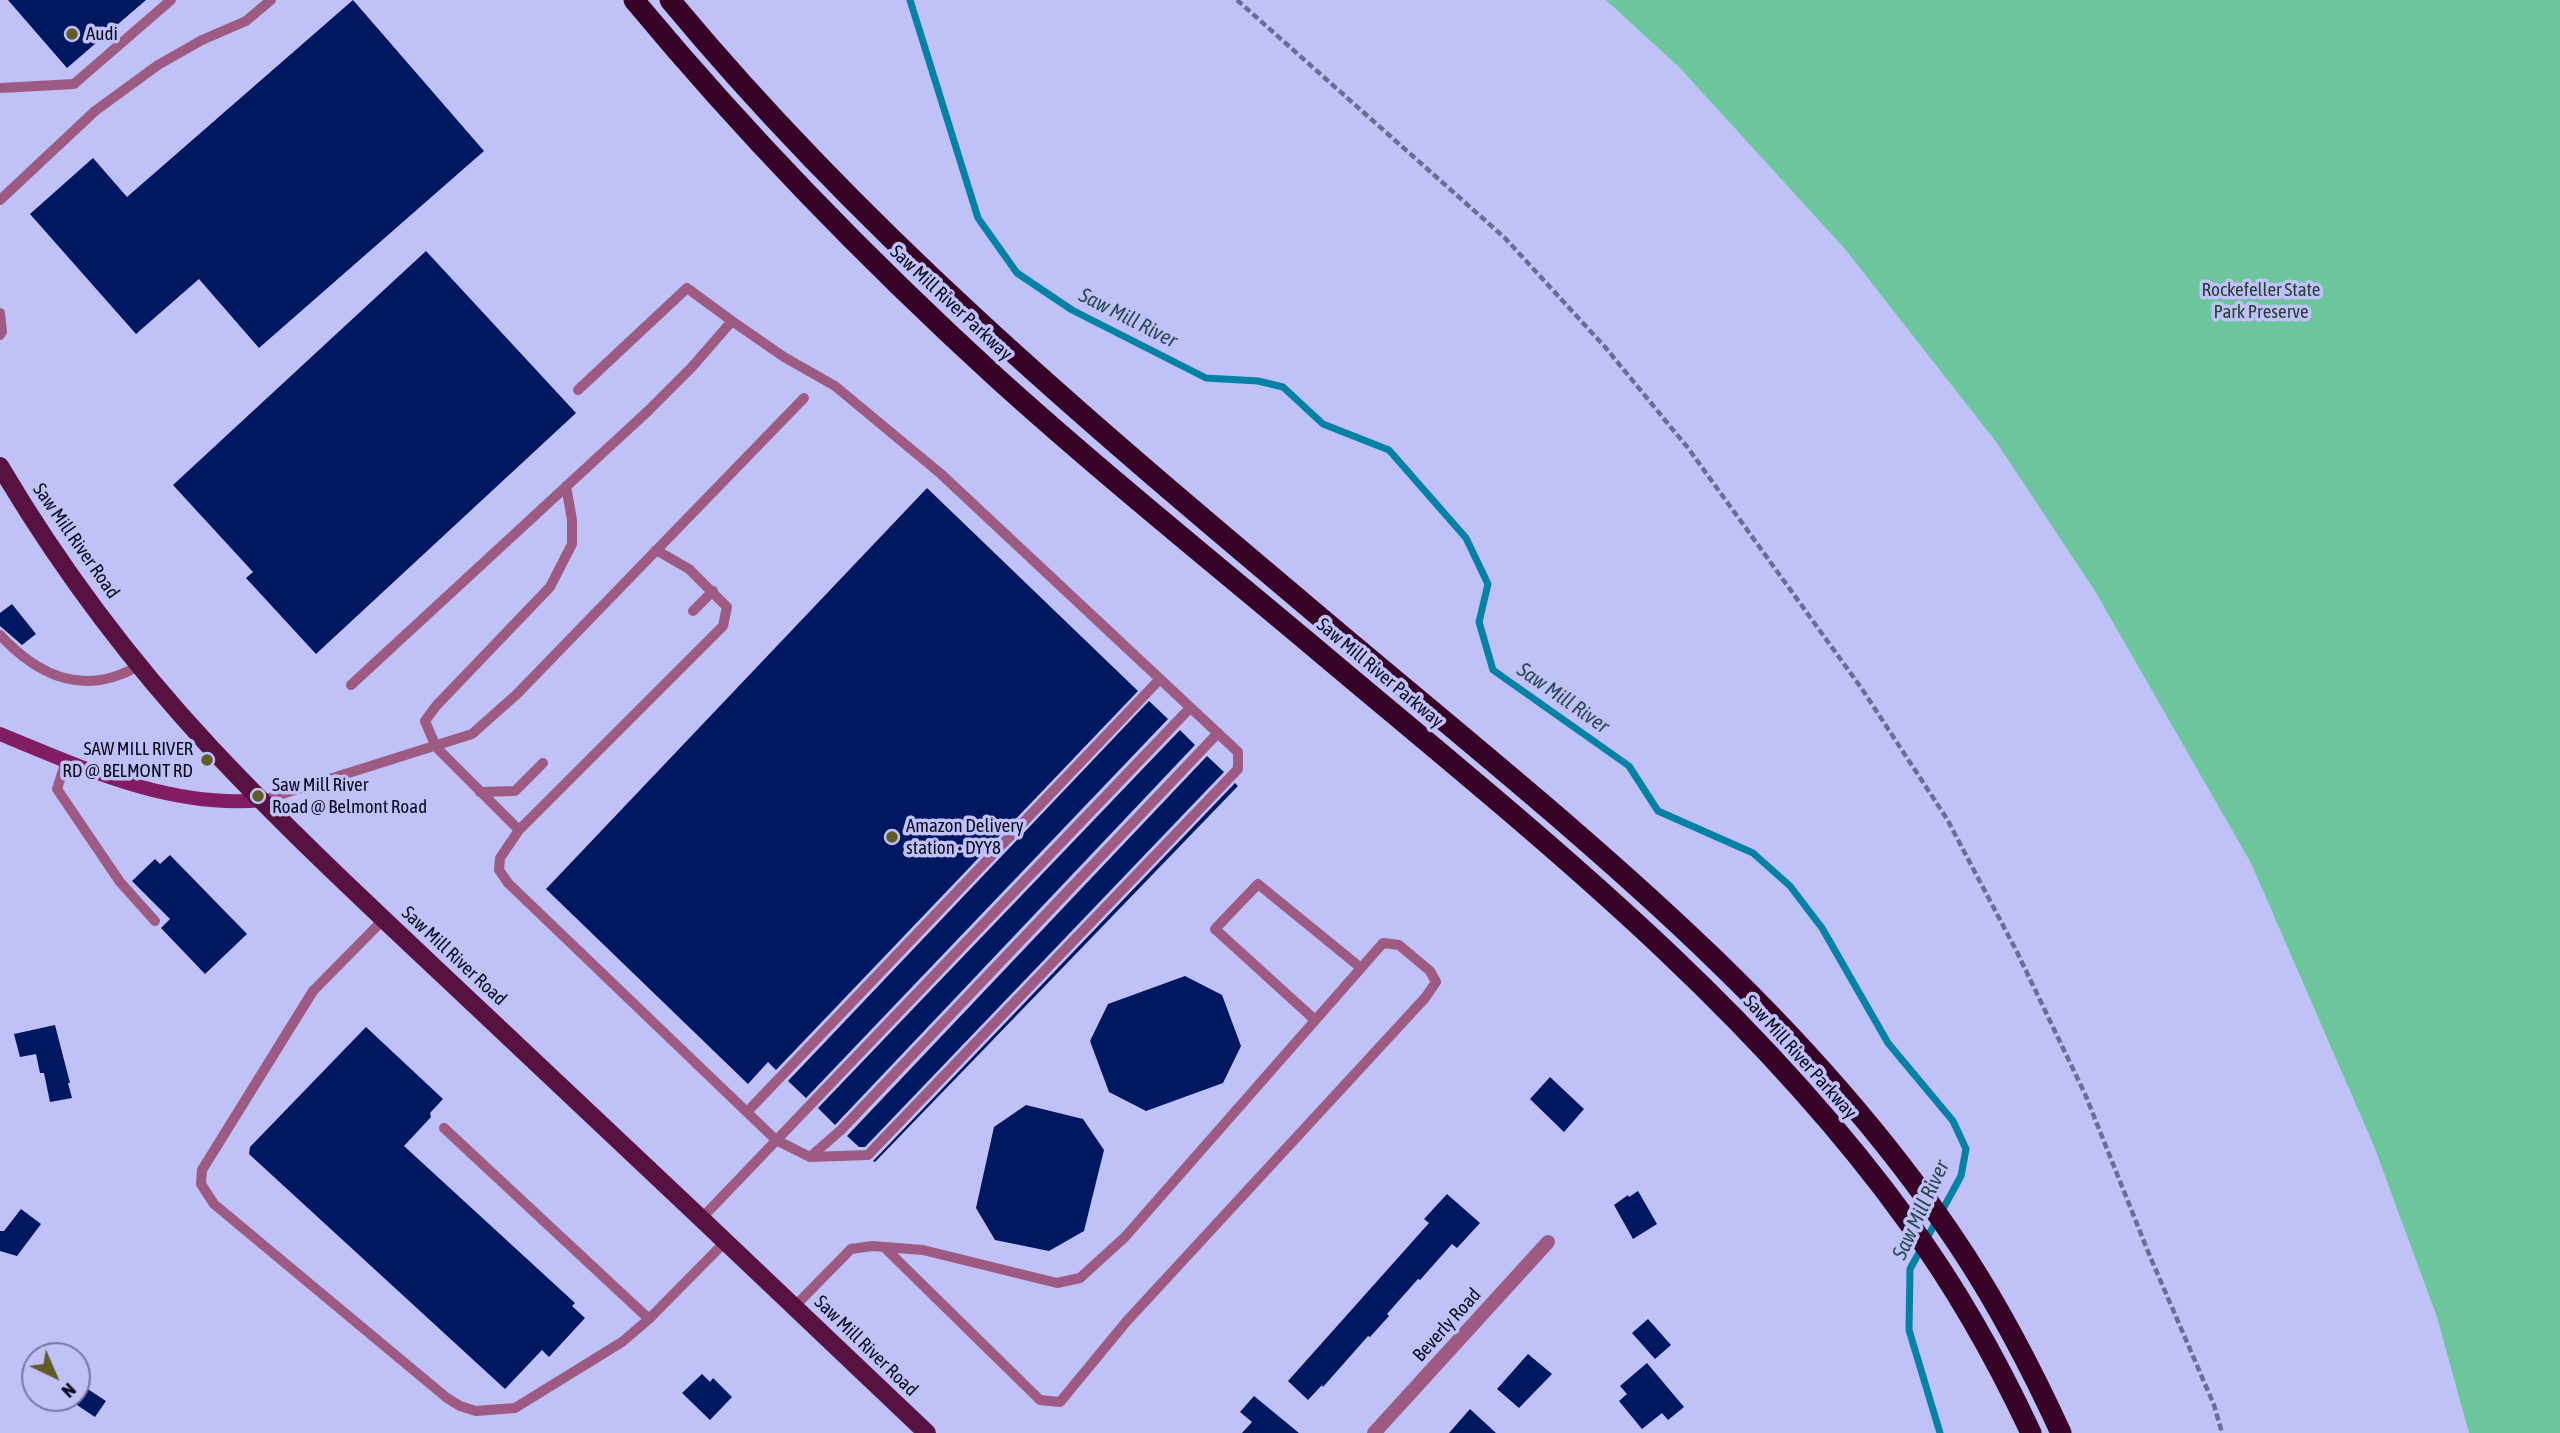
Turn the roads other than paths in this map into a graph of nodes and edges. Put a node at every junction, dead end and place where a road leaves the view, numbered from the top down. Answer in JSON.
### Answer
{"nodes":[{"id":1,"x":170,"y":0,"type":"edge"},
{"id":2,"x":271,"y":0,"type":"edge"},
{"id":3,"x":634,"y":0,"type":"edge"},
{"id":4,"x":670,"y":0,"type":"edge"},
{"id":5,"x":0,"y":88,"type":"edge"},
{"id":6,"x":0,"y":200,"type":"edge"},
{"id":7,"x":0,"y":313,"type":"edge"},
{"id":8,"x":732,"y":321,"type":"junction"},
{"id":9,"x":0,"y":335,"type":"edge"},
{"id":10,"x":578,"y":390,"type":"dead end"},
{"id":11,"x":804,"y":398,"type":"dead end"},
{"id":12,"x":2,"y":473,"type":"edge"},
{"id":13,"x":566,"y":486,"type":"junction"},
{"id":14,"x":656,"y":550,"type":"junction"},
{"id":15,"x":713,"y":591,"type":"junction"},
{"id":16,"x":693,"y":611,"type":"dead end"},
{"id":17,"x":0,"y":635,"type":"edge"},
{"id":18,"x":140,"y":665,"type":"junction"},
{"id":19,"x":1160,"y":679,"type":"junction"},
{"id":20,"x":351,"y":685,"type":"dead end"},
{"id":21,"x":1190,"y":708,"type":"junction"},
{"id":22,"x":1218,"y":733,"type":"junction"},
{"id":23,"x":0,"y":734,"type":"edge"},
{"id":24,"x":436,"y":747,"type":"junction"},
{"id":25,"x":66,"y":761,"type":"junction"},
{"id":26,"x":543,"y":762,"type":"dead end"},
{"id":27,"x":480,"y":792,"type":"junction"},
{"id":28,"x":262,"y":800,"type":"junction"},
{"id":29,"x":519,"y":830,"type":"junction"},
{"id":30,"x":384,"y":919,"type":"junction"},
{"id":31,"x":155,"y":921,"type":"dead end"},
{"id":32,"x":1361,"y":968,"type":"junction"},
{"id":33,"x":1315,"y":1020,"type":"junction"},
{"id":34,"x":747,"y":1112,"type":"junction"},
{"id":35,"x":444,"y":1128,"type":"dead end"},
{"id":36,"x":776,"y":1140,"type":"junction"},
{"id":37,"x":810,"y":1157,"type":"junction"},
{"id":38,"x":702,"y":1219,"type":"junction"},
{"id":39,"x":725,"y":1242,"type":"junction"},
{"id":40,"x":1548,"y":1242,"type":"dead end"},
{"id":41,"x":886,"y":1249,"type":"junction"},
{"id":42,"x":794,"y":1307,"type":"junction"},
{"id":43,"x":649,"y":1319,"type":"junction"},
{"id":44,"x":927,"y":1433,"type":"edge"},
{"id":45,"x":1374,"y":1433,"type":"edge"},
{"id":46,"x":2031,"y":1433,"type":"edge"},
{"id":47,"x":2061,"y":1433,"type":"edge"}],
"edges":[{"from":1,"to":5,"type":"lane"},
{"from":2,"to":6,"type":"lane"},
{"from":3,"to":46,"type":"highway","name":"Saw Mill River Parkway"},
{"from":4,"to":47,"type":"highway","name":"Saw Mill River Parkway"},
{"from":7,"to":9,"type":"lane"},
{"from":8,"to":10,"type":"lane"},
{"from":8,"to":13,"type":"lane"},
{"from":8,"to":19,"type":"lane"},
{"from":11,"to":14,"type":"lane"},
{"from":12,"to":18,"type":"main road","name":"Saw Mill River Road"},
{"from":13,"to":20,"type":"lane"},
{"from":13,"to":24,"type":"lane"},
{"from":14,"to":15,"type":"lane"},
{"from":14,"to":24,"type":"lane"},
{"from":15,"to":16,"type":"lane"},
{"from":15,"to":29,"type":"lane"},
{"from":17,"to":18,"type":"lane"},
{"from":18,"to":28,"type":"main road","name":"Saw Mill River Road"},
{"from":19,"to":21,"type":"lane"},
{"from":19,"to":34,"type":"lane"},
{"from":21,"to":22,"type":"lane"},
{"from":21,"to":36,"type":"lane"},
{"from":22,"to":37,"type":"lane"},
{"from":22,"to":37,"type":"lane"},
{"from":23,"to":25,"type":"street"},
{"from":24,"to":27,"type":"lane"},
{"from":24,"to":28,"type":"lane"},
{"from":25,"to":28,"type":"street"},
{"from":25,"to":31,"type":"lane"},
{"from":26,"to":27,"type":"lane"},
{"from":27,"to":29,"type":"lane"},
{"from":28,"to":30,"type":"main road","name":"Saw Mill River Road"},
{"from":29,"to":34,"type":"lane"},
{"from":30,"to":38,"type":"main road","name":"Saw Mill River Road"},
{"from":30,"to":43,"type":"lane"},
{"from":32,"to":33,"type":"lane"},
{"from":32,"to":33,"type":"lane"},
{"from":32,"to":41,"type":"lane"},
{"from":33,"to":41,"type":"lane"},
{"from":34,"to":36,"type":"lane"},
{"from":35,"to":43,"type":"lane"},
{"from":36,"to":37,"type":"lane"},
{"from":36,"to":38,"type":"lane"},
{"from":38,"to":39,"type":"main road","name":"Saw Mill River Road"},
{"from":39,"to":42,"type":"main road","name":"Saw Mill River Road"},
{"from":39,"to":43,"type":"lane"},
{"from":40,"to":45,"type":"street","name":"Beverly Road"},
{"from":41,"to":42,"type":"lane"},
{"from":42,"to":44,"type":"main road","name":"Saw Mill River Road"}]}
